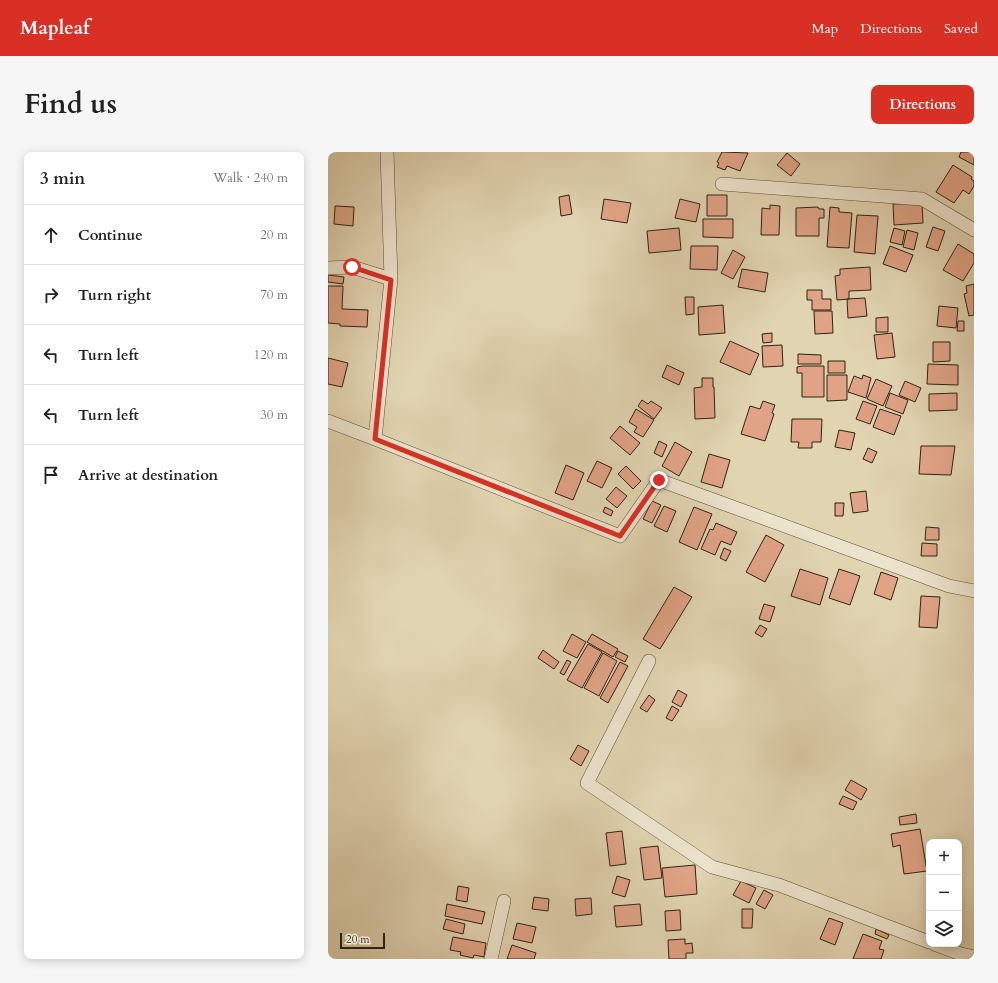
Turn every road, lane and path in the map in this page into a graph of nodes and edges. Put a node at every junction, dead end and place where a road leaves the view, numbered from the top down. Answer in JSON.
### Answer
{"nodes":[{"id":1,"x":387,"y":152,"type":"edge"},
{"id":2,"x":722,"y":184,"type":"dead end"},
{"id":3,"x":974,"y":230,"type":"edge"},
{"id":4,"x":328,"y":268,"type":"edge"},
{"id":5,"x":391,"y":280,"type":"junction"},
{"id":6,"x":328,"y":421,"type":"edge"},
{"id":7,"x":375,"y":439,"type":"junction"},
{"id":8,"x":974,"y":591,"type":"edge"},
{"id":9,"x":649,"y":661,"type":"dead end"},
{"id":10,"x":504,"y":900,"type":"dead end"},
{"id":11,"x":926,"y":941,"type":"edge"},
{"id":12,"x":942,"y":947,"type":"edge"},
{"id":13,"x":974,"y":957,"type":"edge"},
{"id":14,"x":490,"y":959,"type":"edge"}],
"edges":[{"from":1,"to":5,"type":"street"},
{"from":2,"to":3,"type":"street"},
{"from":4,"to":5,"type":"street"},
{"from":5,"to":7,"type":"street"},
{"from":6,"to":7,"type":"street"},
{"from":7,"to":8,"type":"street"},
{"from":9,"to":11,"type":"street"},
{"from":10,"to":14,"type":"street"},
{"from":12,"to":13,"type":"street"}]}
